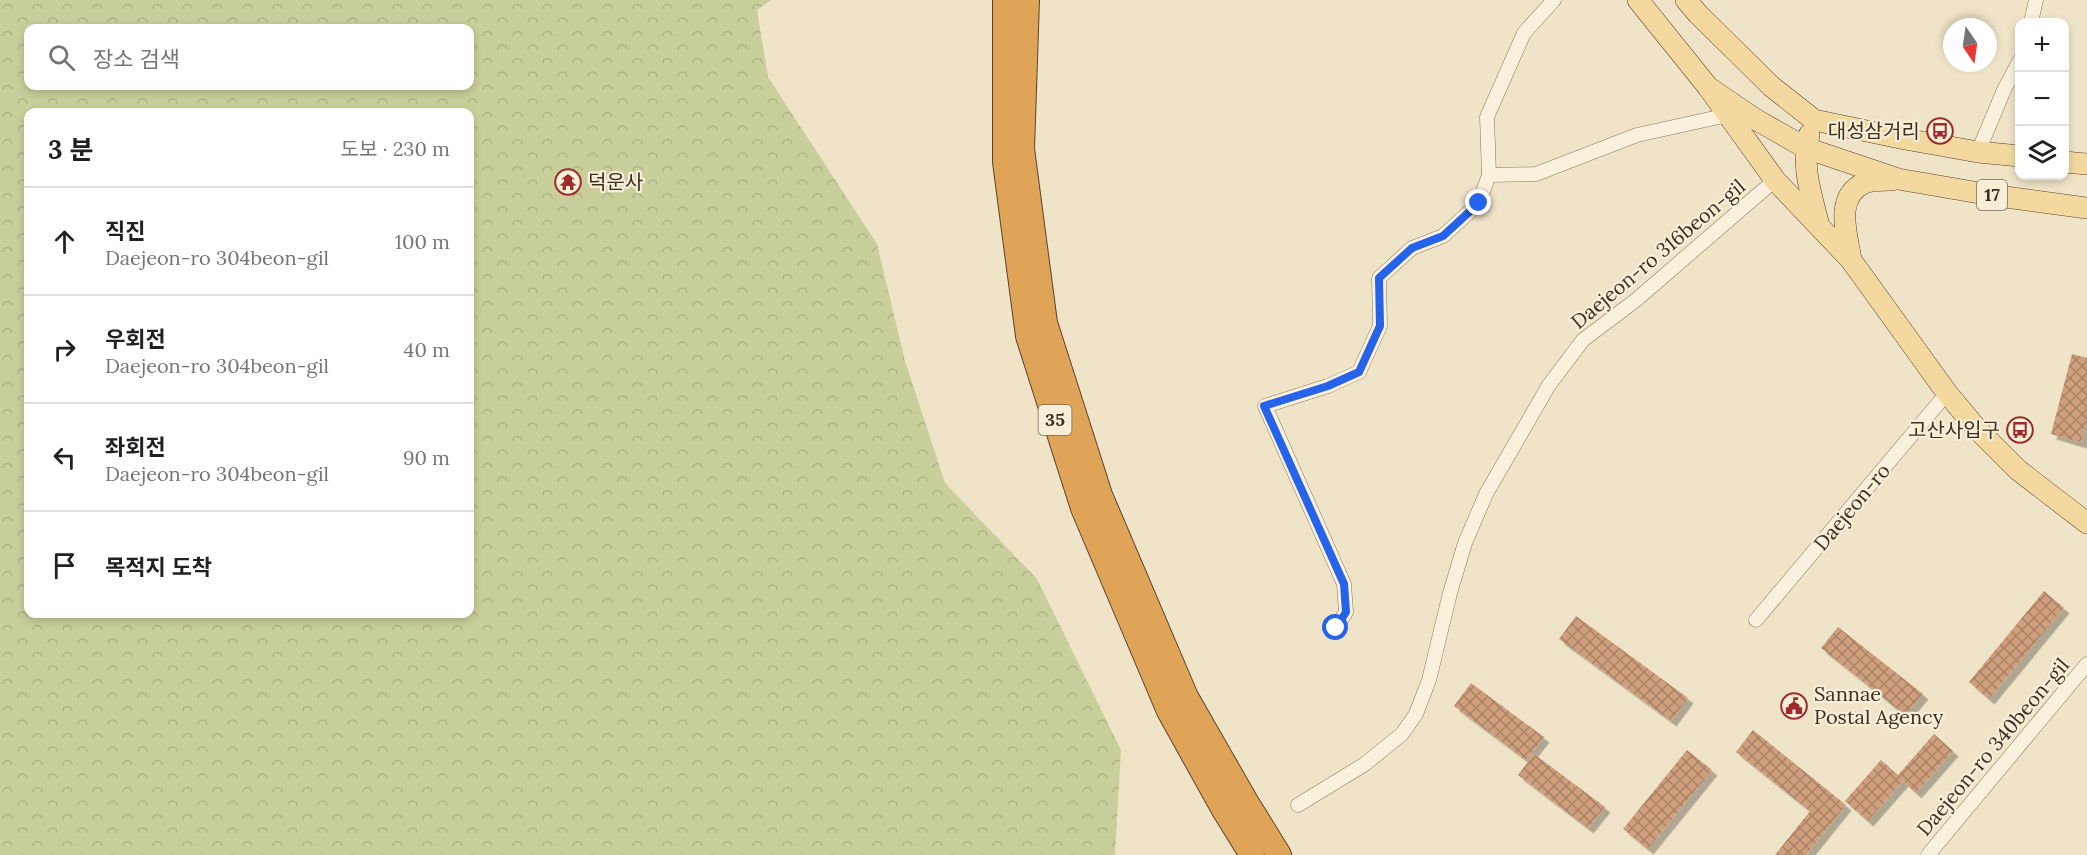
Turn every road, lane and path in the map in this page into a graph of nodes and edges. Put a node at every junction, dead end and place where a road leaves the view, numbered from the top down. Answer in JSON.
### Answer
{"nodes":[{"id":1,"x":1005,"y":0,"type":"edge"},
{"id":2,"x":1027,"y":0,"type":"edge"},
{"id":3,"x":1554,"y":0,"type":"edge"},
{"id":4,"x":1638,"y":0,"type":"edge"},
{"id":5,"x":1686,"y":0,"type":"edge"},
{"id":6,"x":2036,"y":0,"type":"edge"},
{"id":7,"x":2032,"y":18,"type":"edge"},
{"id":8,"x":2015,"y":69,"type":"edge"},
{"id":9,"x":1708,"y":87,"type":"junction"},
{"id":10,"x":1728,"y":115,"type":"junction"},
{"id":11,"x":1814,"y":120,"type":"junction"},
{"id":12,"x":1806,"y":148,"type":"junction"},
{"id":13,"x":1978,"y":152,"type":"junction"},
{"id":14,"x":2015,"y":156,"type":"edge"},
{"id":15,"x":2069,"y":162,"type":"edge"},
{"id":16,"x":2087,"y":164,"type":"edge"},
{"id":17,"x":1489,"y":175,"type":"junction"},
{"id":18,"x":1898,"y":179,"type":"junction"},
{"id":19,"x":1775,"y":180,"type":"junction"},
{"id":20,"x":2087,"y":208,"type":"edge"},
{"id":21,"x":1820,"y":227,"type":"junction"},
{"id":22,"x":1851,"y":260,"type":"junction"},
{"id":23,"x":1947,"y":393,"type":"junction"},
{"id":24,"x":2087,"y":523,"type":"edge"},
{"id":25,"x":1756,"y":620,"type":"dead end"},
{"id":26,"x":1336,"y":628,"type":"dead end"},
{"id":27,"x":2087,"y":664,"type":"edge"},
{"id":28,"x":1235,"y":805,"type":"junction"},
{"id":29,"x":1298,"y":805,"type":"dead end"},
{"id":30,"x":1252,"y":855,"type":"edge"},
{"id":31,"x":1279,"y":855,"type":"edge"},
{"id":32,"x":1928,"y":855,"type":"edge"}],
"edges":[{"from":1,"to":28,"type":"highway","number":"35"},
{"from":2,"to":28,"type":"highway","number":"35"},
{"from":3,"to":17,"type":"street"},
{"from":4,"to":9,"type":"main road","number":"17"},
{"from":5,"to":11,"type":"main road","number":"17"},
{"from":6,"to":7,"type":"street"},
{"from":8,"to":13,"type":"street"},
{"from":9,"to":10,"type":"main road"},
{"from":9,"to":12,"type":"main road","number":"17"},
{"from":10,"to":17,"type":"street"},
{"from":10,"to":19,"type":"main road"},
{"from":11,"to":12,"type":"main road"},
{"from":11,"to":13,"type":"main road","number":"17"},
{"from":12,"to":18,"type":"main road","number":"17"},
{"from":12,"to":21,"type":"main road"},
{"from":13,"to":14,"type":"main road","number":"17"},
{"from":15,"to":16,"type":"main road"},
{"from":17,"to":26,"type":"street"},
{"from":18,"to":20,"type":"main road","number":"17"},
{"from":18,"to":22,"type":"main road"},
{"from":19,"to":21,"type":"main road"},
{"from":19,"to":29,"type":"street","name":"Daejeon-ro 316beon-gil"},
{"from":21,"to":22,"type":"main road"},
{"from":22,"to":23,"type":"main road"},
{"from":23,"to":24,"type":"main road"},
{"from":23,"to":25,"type":"street","name":"Daejeon-ro"},
{"from":27,"to":32,"type":"street","name":"Daejeon-ro 340beon-gil"},
{"from":28,"to":30,"type":"highway","number":"35"},
{"from":28,"to":31,"type":"highway","number":"35"}]}
